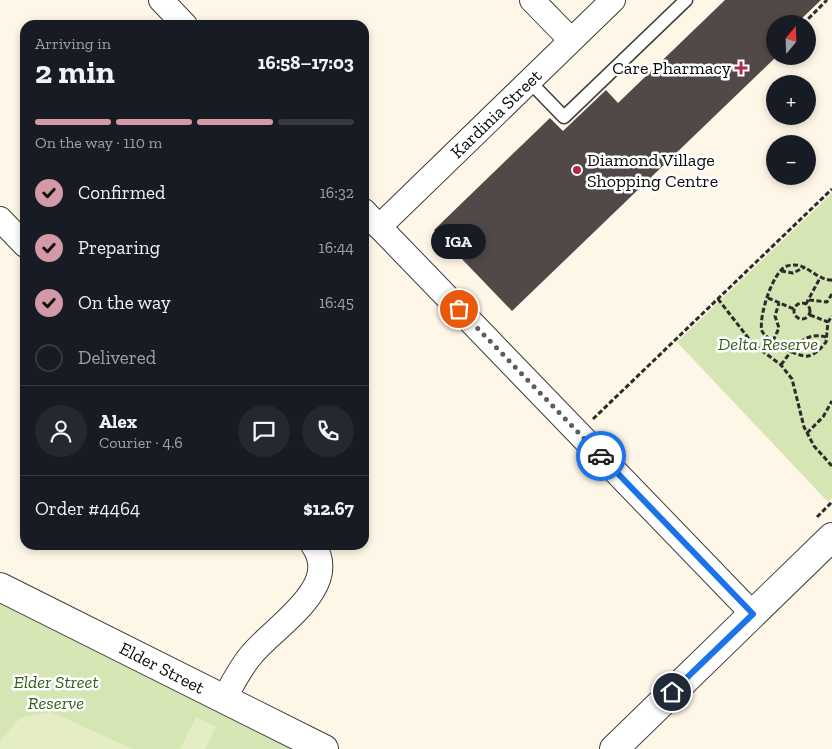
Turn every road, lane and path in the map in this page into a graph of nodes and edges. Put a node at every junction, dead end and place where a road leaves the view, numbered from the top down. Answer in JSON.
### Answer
{"nodes":[{"id":1,"x":160,"y":0,"type":"edge"},
{"id":2,"x":532,"y":0,"type":"edge"},
{"id":3,"x":613,"y":0,"type":"edge"},
{"id":4,"x":686,"y":0,"type":"edge"},
{"id":5,"x":828,"y":0,"type":"edge"},
{"id":6,"x":812,"y":15,"type":"edge"},
{"id":7,"x":179,"y":20,"type":"edge"},
{"id":8,"x":571,"y":40,"type":"junction"},
{"id":9,"x":529,"y":81,"type":"junction"},
{"id":10,"x":832,"y":189,"type":"edge"},
{"id":11,"x":0,"y":219,"type":"edge"},
{"id":12,"x":371,"y":219,"type":"edge"},
{"id":13,"x":20,"y":239,"type":"edge"},
{"id":14,"x":805,"y":267,"type":"junction"},
{"id":15,"x":780,"y":270,"type":"junction"},
{"id":16,"x":820,"y":278,"type":"junction"},
{"id":17,"x":832,"y":280,"type":"edge"},
{"id":18,"x":832,"y":294,"type":"edge"},
{"id":19,"x":768,"y":298,"type":"junction"},
{"id":20,"x":718,"y":299,"type":"junction"},
{"id":21,"x":809,"y":300,"type":"junction"},
{"id":22,"x":779,"y":303,"type":"junction"},
{"id":23,"x":806,"y":304,"type":"junction"},
{"id":24,"x":794,"y":309,"type":"junction"},
{"id":25,"x":810,"y":315,"type":"junction"},
{"id":26,"x":832,"y":316,"type":"edge"},
{"id":27,"x":828,"y":322,"type":"junction"},
{"id":28,"x":826,"y":337,"type":"junction"},
{"id":29,"x":773,"y":341,"type":"junction"},
{"id":30,"x":791,"y":352,"type":"junction"},
{"id":31,"x":781,"y":365,"type":"junction"},
{"id":32,"x":832,"y":400,"type":"edge"},
{"id":33,"x":599,"y":426,"type":"dead end"},
{"id":34,"x":808,"y":433,"type":"junction"},
{"id":35,"x":832,"y":466,"type":"edge"},
{"id":36,"x":832,"y":502,"type":"edge"},
{"id":37,"x":822,"y":530,"type":"edge"},
{"id":38,"x":316,"y":550,"type":"edge"},
{"id":39,"x":0,"y":587,"type":"edge"},
{"id":40,"x":753,"y":614,"type":"junction"},
{"id":41,"x":224,"y":698,"type":"junction"},
{"id":42,"x":324,"y":749,"type":"edge"},
{"id":43,"x":614,"y":749,"type":"edge"}],
"edges":[{"from":1,"to":7,"type":"street"},
{"from":2,"to":8,"type":"street"},
{"from":3,"to":8,"type":"street","name":"Kardinia Street"},
{"from":4,"to":9,"type":"lane"},
{"from":5,"to":6,"type":"path"},
{"from":8,"to":9,"type":"street","name":"Kardinia Street"},
{"from":9,"to":12,"type":"street","name":"Kardinia Street"},
{"from":10,"to":20,"type":"path"},
{"from":11,"to":13,"type":"street"},
{"from":12,"to":40,"type":"street"},
{"from":14,"to":15,"type":"path"},
{"from":14,"to":15,"type":"path"},
{"from":14,"to":16,"type":"path"},
{"from":15,"to":19,"type":"path"},
{"from":16,"to":17,"type":"path"},
{"from":16,"to":21,"type":"path"},
{"from":18,"to":21,"type":"path"},
{"from":19,"to":22,"type":"path"},
{"from":19,"to":29,"type":"path"},
{"from":20,"to":31,"type":"path"},
{"from":20,"to":33,"type":"path"},
{"from":21,"to":23,"type":"path"},
{"from":22,"to":24,"type":"path"},
{"from":22,"to":29,"type":"path"},
{"from":23,"to":24,"type":"path"},
{"from":23,"to":25,"type":"path"},
{"from":24,"to":25,"type":"path"},
{"from":25,"to":27,"type":"path"},
{"from":26,"to":27,"type":"path"},
{"from":27,"to":28,"type":"path"},
{"from":28,"to":30,"type":"path"},
{"from":28,"to":30,"type":"path"},
{"from":29,"to":30,"type":"path"},
{"from":30,"to":31,"type":"path"},
{"from":31,"to":34,"type":"path"},
{"from":32,"to":34,"type":"path"},
{"from":34,"to":35,"type":"path"},
{"from":36,"to":37,"type":"path"},
{"from":37,"to":40,"type":"street"},
{"from":38,"to":41,"type":"street"},
{"from":39,"to":41,"type":"street","name":"Elder Street"},
{"from":40,"to":43,"type":"street"},
{"from":41,"to":42,"type":"street","name":"Elder Street"}]}
